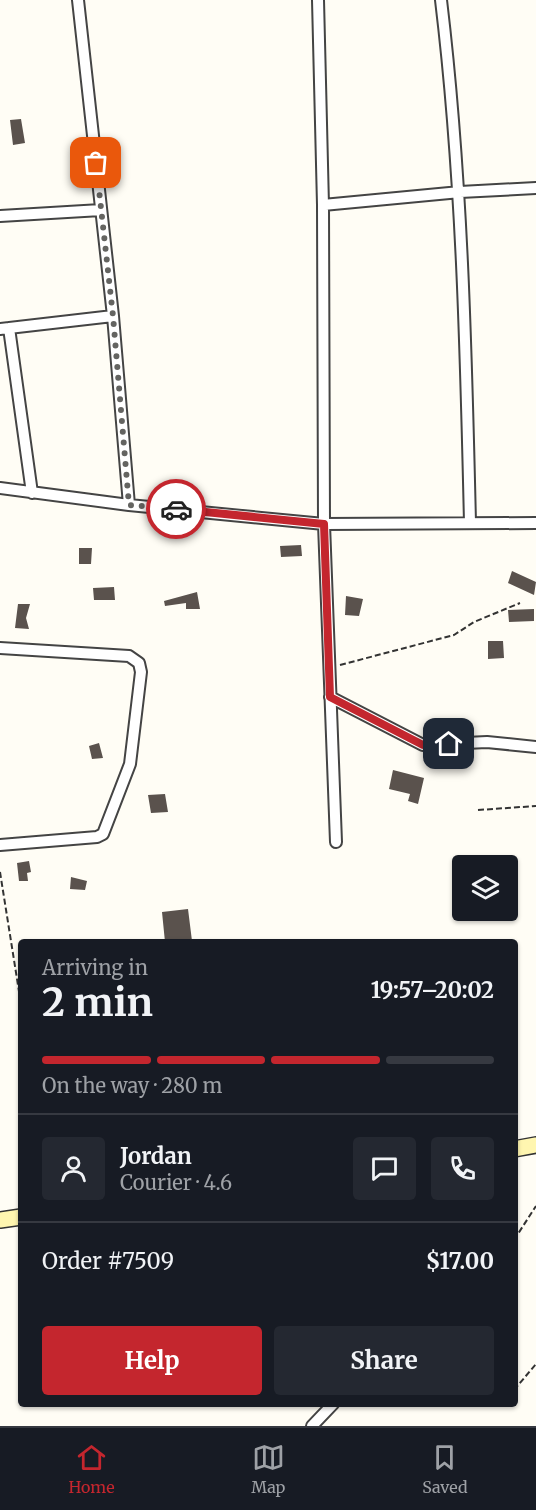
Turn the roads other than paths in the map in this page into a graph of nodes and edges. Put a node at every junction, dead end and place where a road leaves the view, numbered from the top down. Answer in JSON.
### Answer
{"nodes":[{"id":1,"x":78,"y":0,"type":"edge"},
{"id":2,"x":318,"y":0,"type":"edge"},
{"id":3,"x":441,"y":0,"type":"edge"},
{"id":4,"x":536,"y":188,"type":"edge"},
{"id":5,"x":460,"y":192,"type":"junction"},
{"id":6,"x":323,"y":205,"type":"junction"},
{"id":7,"x":101,"y":210,"type":"junction"},
{"id":8,"x":0,"y":216,"type":"edge"},
{"id":9,"x":113,"y":316,"type":"junction"},
{"id":10,"x":4,"y":329,"type":"edge"},
{"id":11,"x":0,"y":488,"type":"edge"},
{"id":12,"x":32,"y":493,"type":"junction"},
{"id":13,"x":129,"y":505,"type":"junction"},
{"id":14,"x":470,"y":523,"type":"junction"},
{"id":15,"x":536,"y":523,"type":"edge"},
{"id":16,"x":324,"y":524,"type":"junction"},
{"id":17,"x":0,"y":648,"type":"edge"},
{"id":18,"x":330,"y":697,"type":"junction"},
{"id":19,"x":536,"y":747,"type":"edge"},
{"id":20,"x":336,"y":842,"type":"dead end"},
{"id":21,"x":0,"y":845,"type":"edge"},
{"id":22,"x":536,"y":1145,"type":"edge"},
{"id":23,"x":518,"y":1148,"type":"edge"},
{"id":24,"x":18,"y":1217,"type":"edge"},
{"id":25,"x":0,"y":1220,"type":"edge"},
{"id":26,"x":330,"y":1407,"type":"edge"},
{"id":27,"x":312,"y":1426,"type":"edge"}],
"edges":[{"from":1,"to":7,"type":"street"},
{"from":2,"to":6,"type":"street"},
{"from":3,"to":5,"type":"street"},
{"from":4,"to":5,"type":"street"},
{"from":5,"to":6,"type":"street"},
{"from":5,"to":14,"type":"street"},
{"from":6,"to":16,"type":"street"},
{"from":7,"to":8,"type":"street"},
{"from":7,"to":9,"type":"street"},
{"from":9,"to":10,"type":"street"},
{"from":9,"to":13,"type":"street"},
{"from":10,"to":12,"type":"street"},
{"from":11,"to":12,"type":"street"},
{"from":12,"to":13,"type":"street"},
{"from":13,"to":16,"type":"street"},
{"from":14,"to":15,"type":"street"},
{"from":14,"to":16,"type":"street"},
{"from":16,"to":18,"type":"street"},
{"from":17,"to":21,"type":"street"},
{"from":18,"to":19,"type":"street"},
{"from":18,"to":20,"type":"street"},
{"from":22,"to":23,"type":"street"},
{"from":24,"to":25,"type":"street"},
{"from":26,"to":27,"type":"street"}]}
